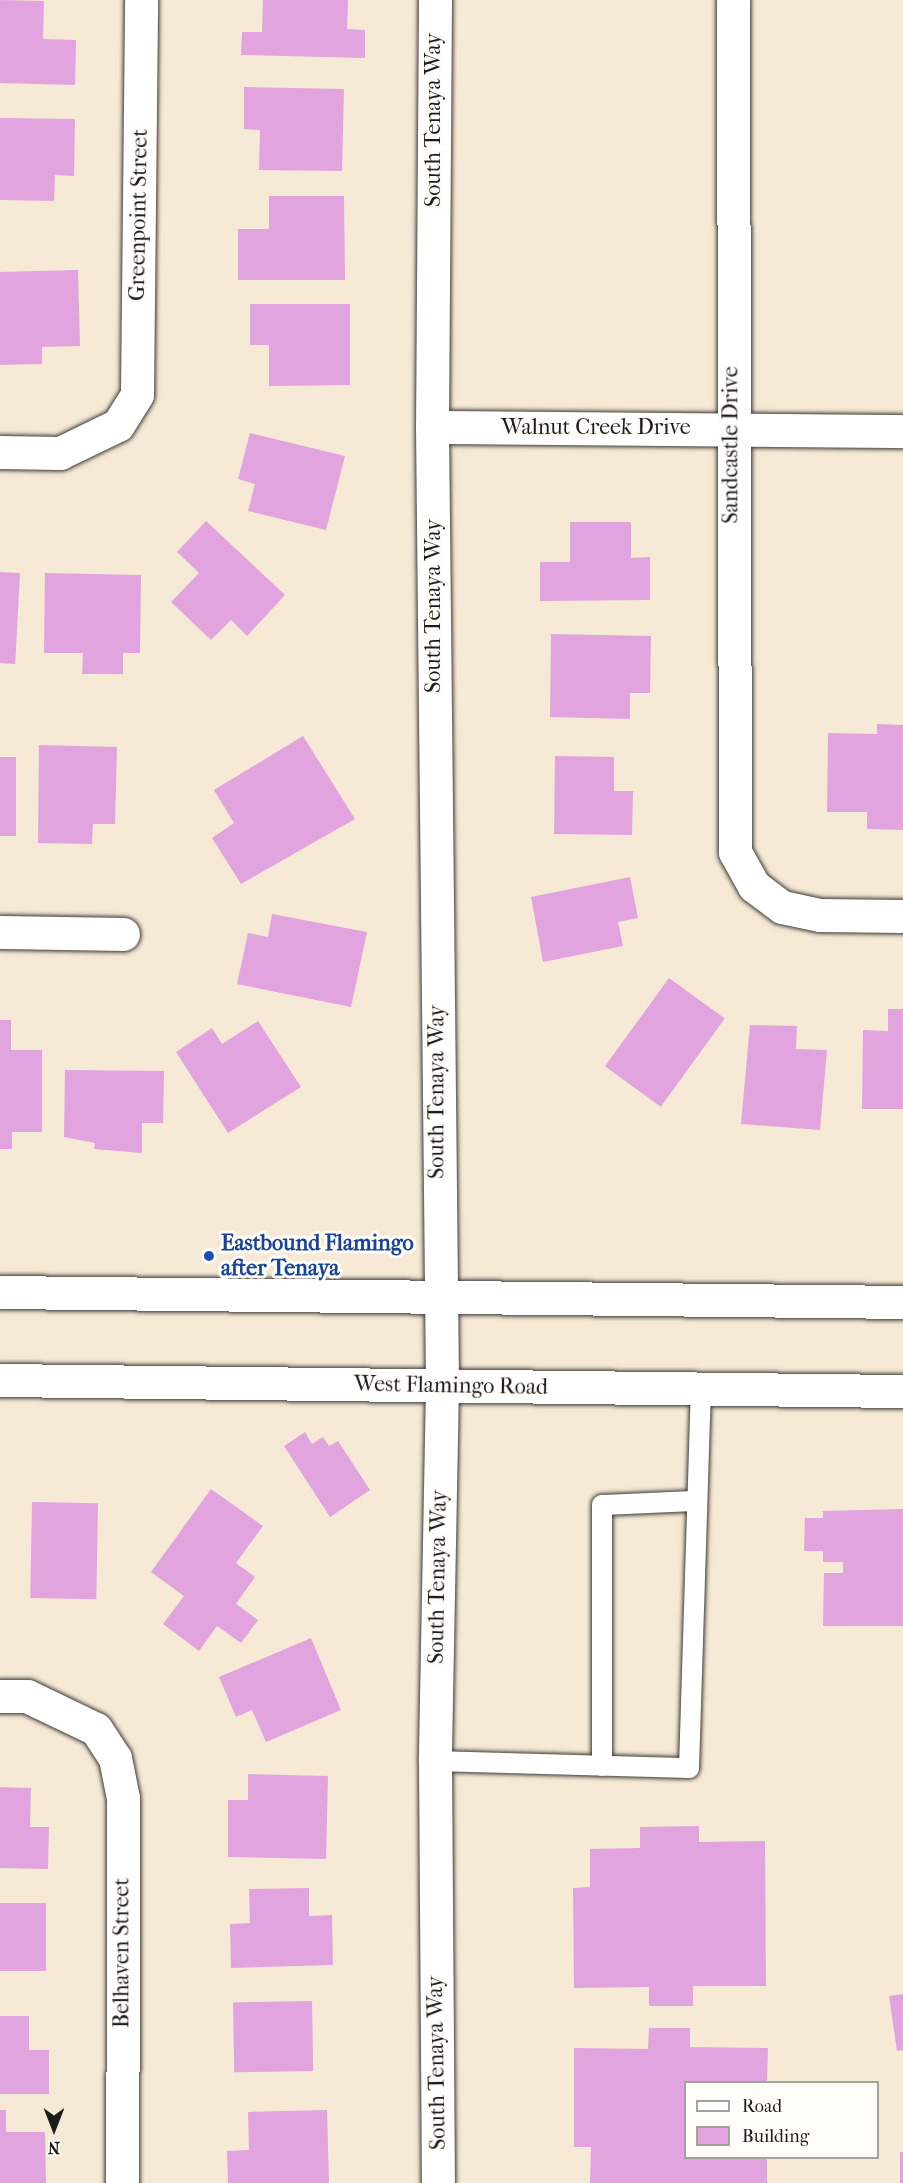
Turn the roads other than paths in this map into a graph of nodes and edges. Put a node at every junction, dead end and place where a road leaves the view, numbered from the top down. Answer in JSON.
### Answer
{"nodes":[{"id":1,"x":141,"y":0,"type":"edge"},
{"id":2,"x":435,"y":0,"type":"edge"},
{"id":3,"x":733,"y":0,"type":"edge"},
{"id":4,"x":432,"y":427,"type":"junction"},
{"id":5,"x":731,"y":429,"type":"junction"},
{"id":6,"x":903,"y":430,"type":"edge"},
{"id":7,"x":0,"y":452,"type":"edge"},
{"id":8,"x":903,"y":916,"type":"edge"},
{"id":9,"x":0,"y":932,"type":"edge"},
{"id":10,"x":123,"y":934,"type":"dead end"},
{"id":11,"x":0,"y":1292,"type":"edge"},
{"id":12,"x":439,"y":1298,"type":"junction"},
{"id":13,"x":903,"y":1302,"type":"edge"},
{"id":14,"x":0,"y":1380,"type":"edge"},
{"id":15,"x":442,"y":1386,"type":"junction"},
{"id":16,"x":701,"y":1389,"type":"junction"},
{"id":17,"x":903,"y":1391,"type":"edge"},
{"id":18,"x":695,"y":1501,"type":"junction"},
{"id":19,"x":0,"y":1696,"type":"edge"},
{"id":20,"x":435,"y":1761,"type":"junction"},
{"id":21,"x":602,"y":1766,"type":"junction"},
{"id":22,"x":122,"y":2183,"type":"edge"},
{"id":23,"x":438,"y":2183,"type":"edge"}],
"edges":[{"from":1,"to":7,"type":"street","name":"Greenpoint Street"},
{"from":2,"to":4,"type":"street","name":"South Tenaya Way"},
{"from":3,"to":5,"type":"street","name":"Sandcastle Drive"},
{"from":4,"to":5,"type":"street","name":"Walnut Creek Drive"},
{"from":4,"to":12,"type":"street","name":"South Tenaya Way"},
{"from":5,"to":6,"type":"street","name":"Walnut Creek Drive"},
{"from":5,"to":8,"type":"street","name":"Sandcastle Drive"},
{"from":9,"to":10,"type":"street"},
{"from":11,"to":12,"type":"street"},
{"from":12,"to":13,"type":"street"},
{"from":12,"to":15,"type":"street","name":"South Tenaya Way"},
{"from":14,"to":15,"type":"street","name":"West Flamingo Road"},
{"from":15,"to":16,"type":"street","name":"West Flamingo Road"},
{"from":15,"to":20,"type":"street","name":"South Tenaya Way"},
{"from":16,"to":17,"type":"street","name":"West Flamingo Road"},
{"from":16,"to":18,"type":"lane"},
{"from":18,"to":21,"type":"lane"},
{"from":18,"to":21,"type":"lane"},
{"from":19,"to":22,"type":"street","name":"Belhaven Street"},
{"from":20,"to":21,"type":"lane"},
{"from":20,"to":23,"type":"street","name":"South Tenaya Way"}]}
